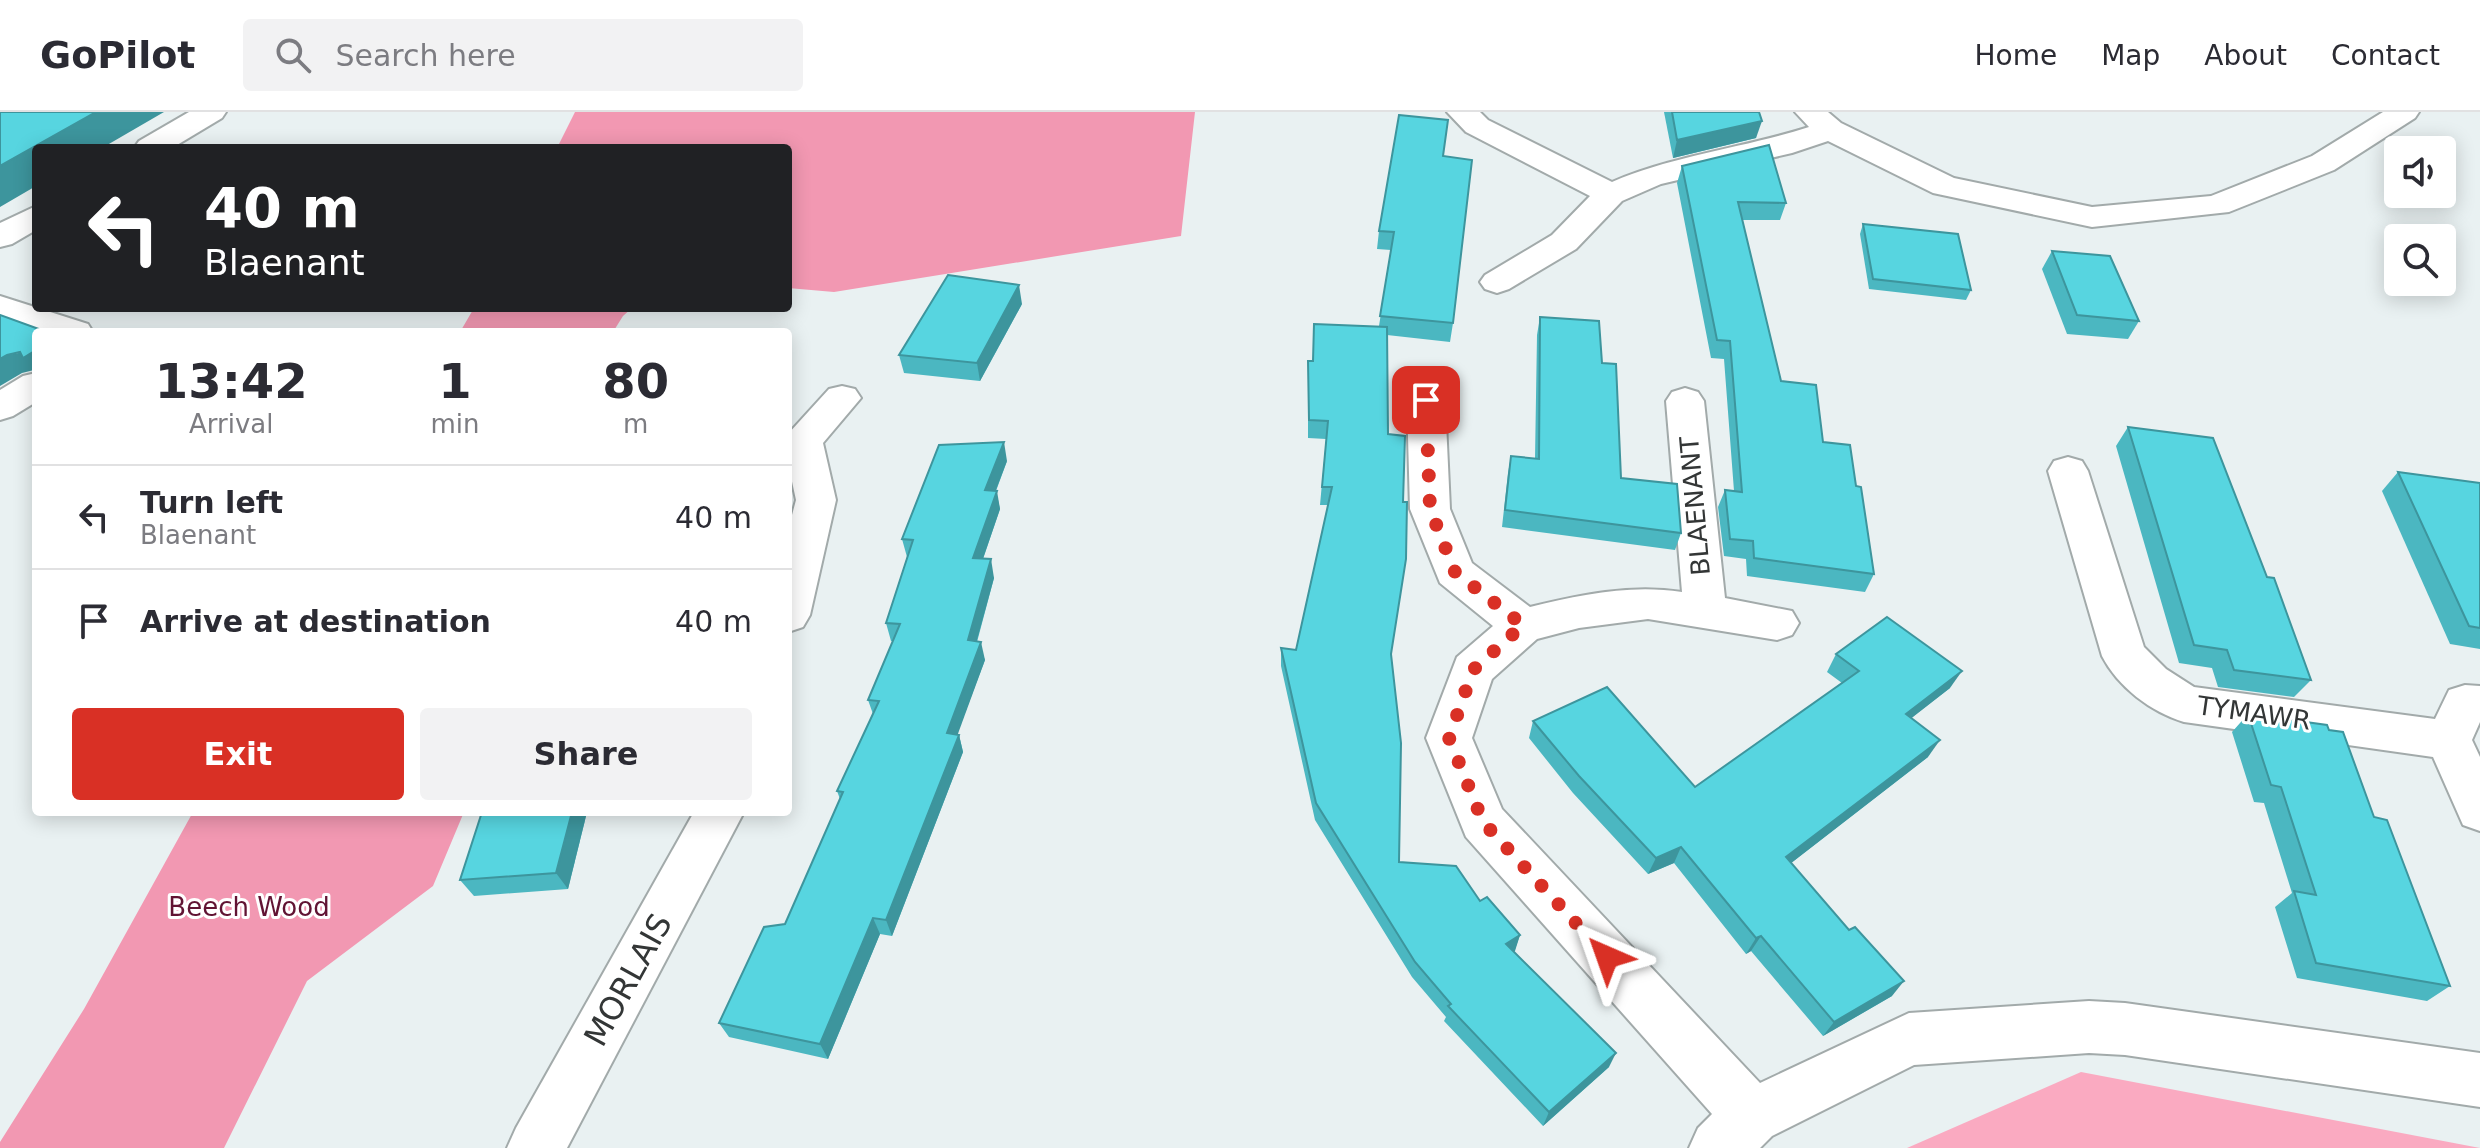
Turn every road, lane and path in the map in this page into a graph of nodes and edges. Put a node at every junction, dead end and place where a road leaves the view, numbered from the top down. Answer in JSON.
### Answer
{"nodes":[{"id":1,"x":211,"y":112,"type":"edge"},
{"id":2,"x":1462,"y":112,"type":"edge"},
{"id":3,"x":2404,"y":112,"type":"edge"},
{"id":4,"x":1820,"y":121,"type":"edge"},
{"id":5,"x":157,"y":144,"type":"edge"},
{"id":6,"x":1611,"y":194,"type":"junction"},
{"id":7,"x":32,"y":218,"type":"edge"},
{"id":8,"x":0,"y":237,"type":"edge"},
{"id":9,"x":1497,"y":282,"type":"dead end"},
{"id":10,"x":0,"y":307,"type":"edge"},
{"id":11,"x":63,"y":328,"type":"edge"},
{"id":12,"x":32,"y":387,"type":"edge"},
{"id":13,"x":842,"y":398,"type":"dead end"},
{"id":14,"x":1426,"y":400,"type":"dead end"},
{"id":15,"x":1685,"y":401,"type":"dead end"},
{"id":16,"x":0,"y":407,"type":"edge"},
{"id":17,"x":2068,"y":471,"type":"dead end"},
{"id":18,"x":792,"y":599,"type":"edge"},
{"id":19,"x":1705,"y":612,"type":"junction"},
{"id":20,"x":1777,"y":623,"type":"dead end"},
{"id":21,"x":1523,"y":625,"type":"junction"},
{"id":22,"x":2480,"y":704,"type":"edge"},
{"id":23,"x":2449,"y":740,"type":"junction"},
{"id":24,"x":2480,"y":810,"type":"edge"},
{"id":25,"x":718,"y":816,"type":"edge"},
{"id":26,"x":2480,"y":1080,"type":"edge"},
{"id":27,"x":1735,"y":1132,"type":"edge"},
{"id":28,"x":536,"y":1148,"type":"edge"}],
"edges":[{"from":1,"to":5,"type":"street"},
{"from":2,"to":6,"type":"street"},
{"from":3,"to":4,"type":"street"},
{"from":4,"to":6,"type":"street"},
{"from":6,"to":9,"type":"street"},
{"from":7,"to":8,"type":"street"},
{"from":10,"to":11,"type":"street"},
{"from":12,"to":16,"type":"street"},
{"from":13,"to":18,"type":"street"},
{"from":14,"to":21,"type":"street"},
{"from":15,"to":19,"type":"street","name":"BLAENANT"},
{"from":17,"to":23,"type":"street","name":"TYMAWR"},
{"from":19,"to":20,"type":"street","name":"BLAENANT"},
{"from":19,"to":21,"type":"street","name":"BLAENANT"},
{"from":21,"to":27,"type":"street","name":"BLAENANT"},
{"from":22,"to":23,"type":"street"},
{"from":23,"to":24,"type":"street"},
{"from":25,"to":28,"type":"street","name":"MORLAIS"},
{"from":26,"to":27,"type":"street"}]}
